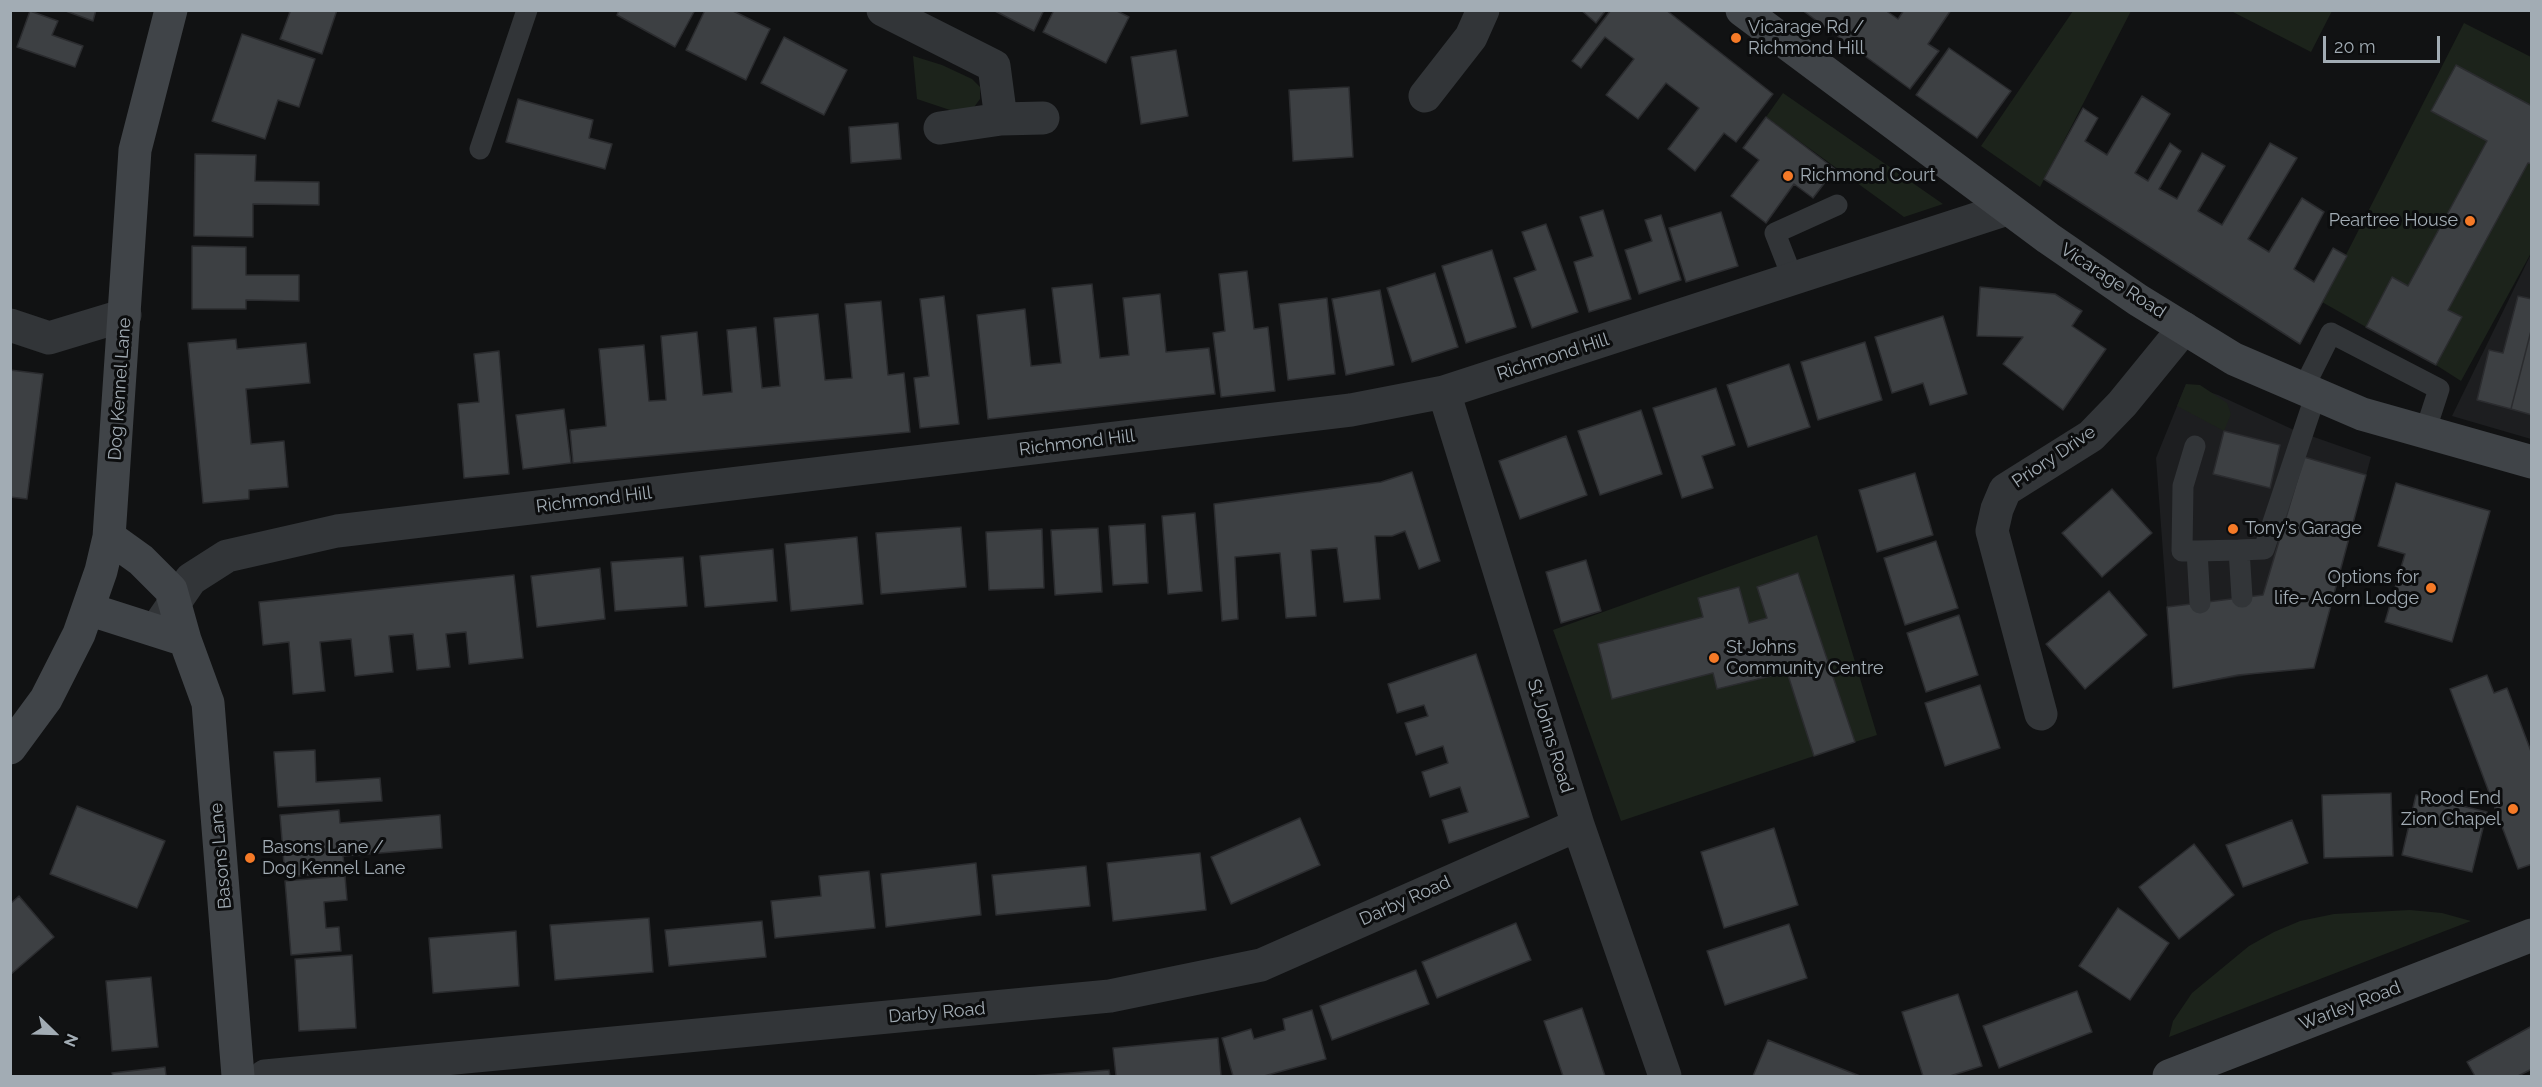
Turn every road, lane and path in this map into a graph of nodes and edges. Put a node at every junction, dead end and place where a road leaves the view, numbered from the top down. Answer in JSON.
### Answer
{"nodes":[{"id":1,"x":171,"y":10,"type":"edge"},
{"id":2,"x":527,"y":10,"type":"edge"},
{"id":3,"x":883,"y":10,"type":"edge"},
{"id":4,"x":1484,"y":10,"type":"edge"},
{"id":5,"x":1742,"y":10,"type":"edge"},
{"id":6,"x":1425,"y":96,"type":"dead end"},
{"id":7,"x":1043,"y":118,"type":"dead end"},
{"id":8,"x":1001,"y":119,"type":"junction"},
{"id":9,"x":940,"y":128,"type":"dead end"},
{"id":10,"x":480,"y":149,"type":"dead end"},
{"id":11,"x":1837,"y":205,"type":"dead end"},
{"id":12,"x":2007,"y":209,"type":"junction"},
{"id":13,"x":1793,"y":279,"type":"junction"},
{"id":14,"x":125,"y":315,"type":"junction"},
{"id":15,"x":10,"y":325,"type":"edge"},
{"id":16,"x":2184,"y":328,"type":"junction"},
{"id":17,"x":1444,"y":392,"type":"junction"},
{"id":18,"x":2309,"y":392,"type":"junction"},
{"id":19,"x":2425,"y":432,"type":"junction"},
{"id":20,"x":2195,"y":446,"type":"dead end"},
{"id":21,"x":2532,"y":462,"type":"edge"},
{"id":22,"x":109,"y":537,"type":"junction"},
{"id":23,"x":2239,"y":550,"type":"junction"},
{"id":24,"x":2197,"y":551,"type":"junction"},
{"id":25,"x":2242,"y":597,"type":"dead end"},
{"id":26,"x":174,"y":602,"type":"junction"},
{"id":27,"x":2200,"y":603,"type":"dead end"},
{"id":28,"x":88,"y":609,"type":"junction"},
{"id":29,"x":170,"y":636,"type":"junction"},
{"id":30,"x":2041,"y":714,"type":"dead end"},
{"id":31,"x":10,"y":748,"type":"edge"},
{"id":32,"x":1578,"y":825,"type":"junction"},
{"id":33,"x":2532,"y":935,"type":"edge"},
{"id":34,"x":238,"y":1077,"type":"edge"},
{"id":35,"x":265,"y":1077,"type":"edge"},
{"id":36,"x":1665,"y":1077,"type":"edge"},
{"id":37,"x":2169,"y":1077,"type":"edge"}],
"edges":[{"from":1,"to":14,"type":"main road","name":"Dog Kennel Lane"},
{"from":2,"to":10,"type":"lane"},
{"from":3,"to":8,"type":"street"},
{"from":4,"to":6,"type":"street"},
{"from":5,"to":12,"type":"main road","name":"Vicarage Road"},
{"from":7,"to":8,"type":"street"},
{"from":8,"to":9,"type":"street"},
{"from":11,"to":13,"type":"lane"},
{"from":12,"to":13,"type":"street","name":"Richmond Hill"},
{"from":12,"to":16,"type":"main road","name":"Vicarage Road"},
{"from":13,"to":17,"type":"street","name":"Richmond Hill"},
{"from":14,"to":15,"type":"street"},
{"from":14,"to":22,"type":"main road","name":"Dog Kennel Lane"},
{"from":16,"to":18,"type":"main road","name":"Vicarage Road"},
{"from":16,"to":30,"type":"street","name":"Priory Drive"},
{"from":17,"to":26,"type":"street","name":"Richmond Hill"},
{"from":17,"to":32,"type":"street","name":"St Johns Road"},
{"from":18,"to":19,"type":"main road","name":"Vicarage Road"},
{"from":18,"to":19,"type":"lane"},
{"from":18,"to":23,"type":"lane"},
{"from":19,"to":21,"type":"main road","name":"Vicarage Road"},
{"from":20,"to":24,"type":"lane"},
{"from":22,"to":26,"type":"main road","name":"Basons Lane"},
{"from":22,"to":28,"type":"main road","name":"Dog Kennel Lane"},
{"from":23,"to":24,"type":"lane"},
{"from":23,"to":25,"type":"lane"},
{"from":24,"to":27,"type":"lane"},
{"from":26,"to":29,"type":"main road","name":"Basons Lane"},
{"from":28,"to":29,"type":"main road"},
{"from":28,"to":31,"type":"main road","name":"Dog Kennel Lane"},
{"from":29,"to":34,"type":"main road","name":"Basons Lane"},
{"from":32,"to":35,"type":"street","name":"Darby Road"},
{"from":32,"to":36,"type":"street","name":"St Johns Road"},
{"from":33,"to":37,"type":"main road","name":"Warley Road"}]}
